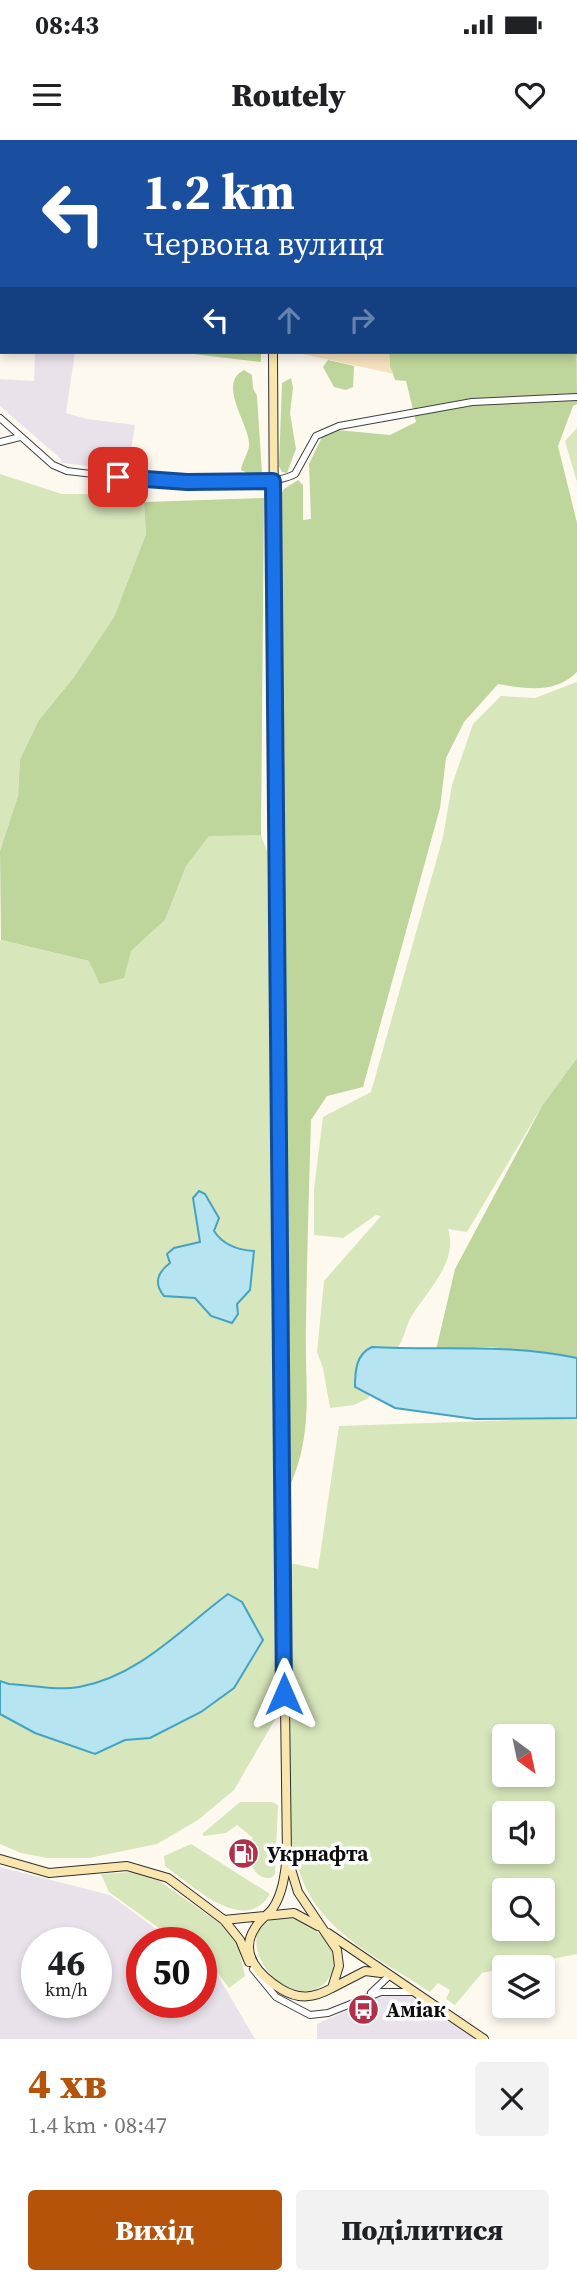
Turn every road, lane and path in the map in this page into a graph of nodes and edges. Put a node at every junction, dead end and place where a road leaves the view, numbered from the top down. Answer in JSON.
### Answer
{"nodes":[{"id":1,"x":273,"y":354,"type":"edge"},
{"id":2,"x":577,"y":397,"type":"edge"},
{"id":3,"x":0,"y":418,"type":"edge"},
{"id":4,"x":20,"y":437,"type":"junction"},
{"id":5,"x":0,"y":442,"type":"edge"},
{"id":6,"x":273,"y":481,"type":"junction"},
{"id":7,"x":287,"y":1856,"type":"junction"},
{"id":8,"x":0,"y":1859,"type":"edge"},
{"id":9,"x":263,"y":1917,"type":"junction"},
{"id":10,"x":224,"y":1920,"type":"junction"},
{"id":11,"x":322,"y":1929,"type":"junction"},
{"id":12,"x":256,"y":1971,"type":"junction"},
{"id":13,"x":390,"y":1975,"type":"junction"},
{"id":14,"x":332,"y":1988,"type":"junction"},
{"id":15,"x":415,"y":1992,"type":"junction"},
{"id":16,"x":369,"y":1994,"type":"junction"},
{"id":17,"x":485,"y":2039,"type":"edge"}],
"edges":[{"from":1,"to":6,"type":"main road"},
{"from":2,"to":6,"type":"street"},
{"from":3,"to":4,"type":"street"},
{"from":4,"to":5,"type":"street"},
{"from":4,"to":6,"type":"street"},
{"from":6,"to":7,"type":"main road"},
{"from":7,"to":9,"type":"main road"},
{"from":7,"to":11,"type":"main road"},
{"from":8,"to":10,"type":"main road"},
{"from":9,"to":10,"type":"main road"},
{"from":9,"to":11,"type":"main road"},
{"from":9,"to":12,"type":"main road"},
{"from":10,"to":12,"type":"main road"},
{"from":11,"to":13,"type":"main road"},
{"from":11,"to":14,"type":"main road"},
{"from":12,"to":14,"type":"main road"},
{"from":12,"to":16,"type":"street"},
{"from":13,"to":14,"type":"main road"},
{"from":13,"to":15,"type":"main road"},
{"from":13,"to":16,"type":"street"},
{"from":15,"to":16,"type":"street"},
{"from":15,"to":17,"type":"main road"}]}
